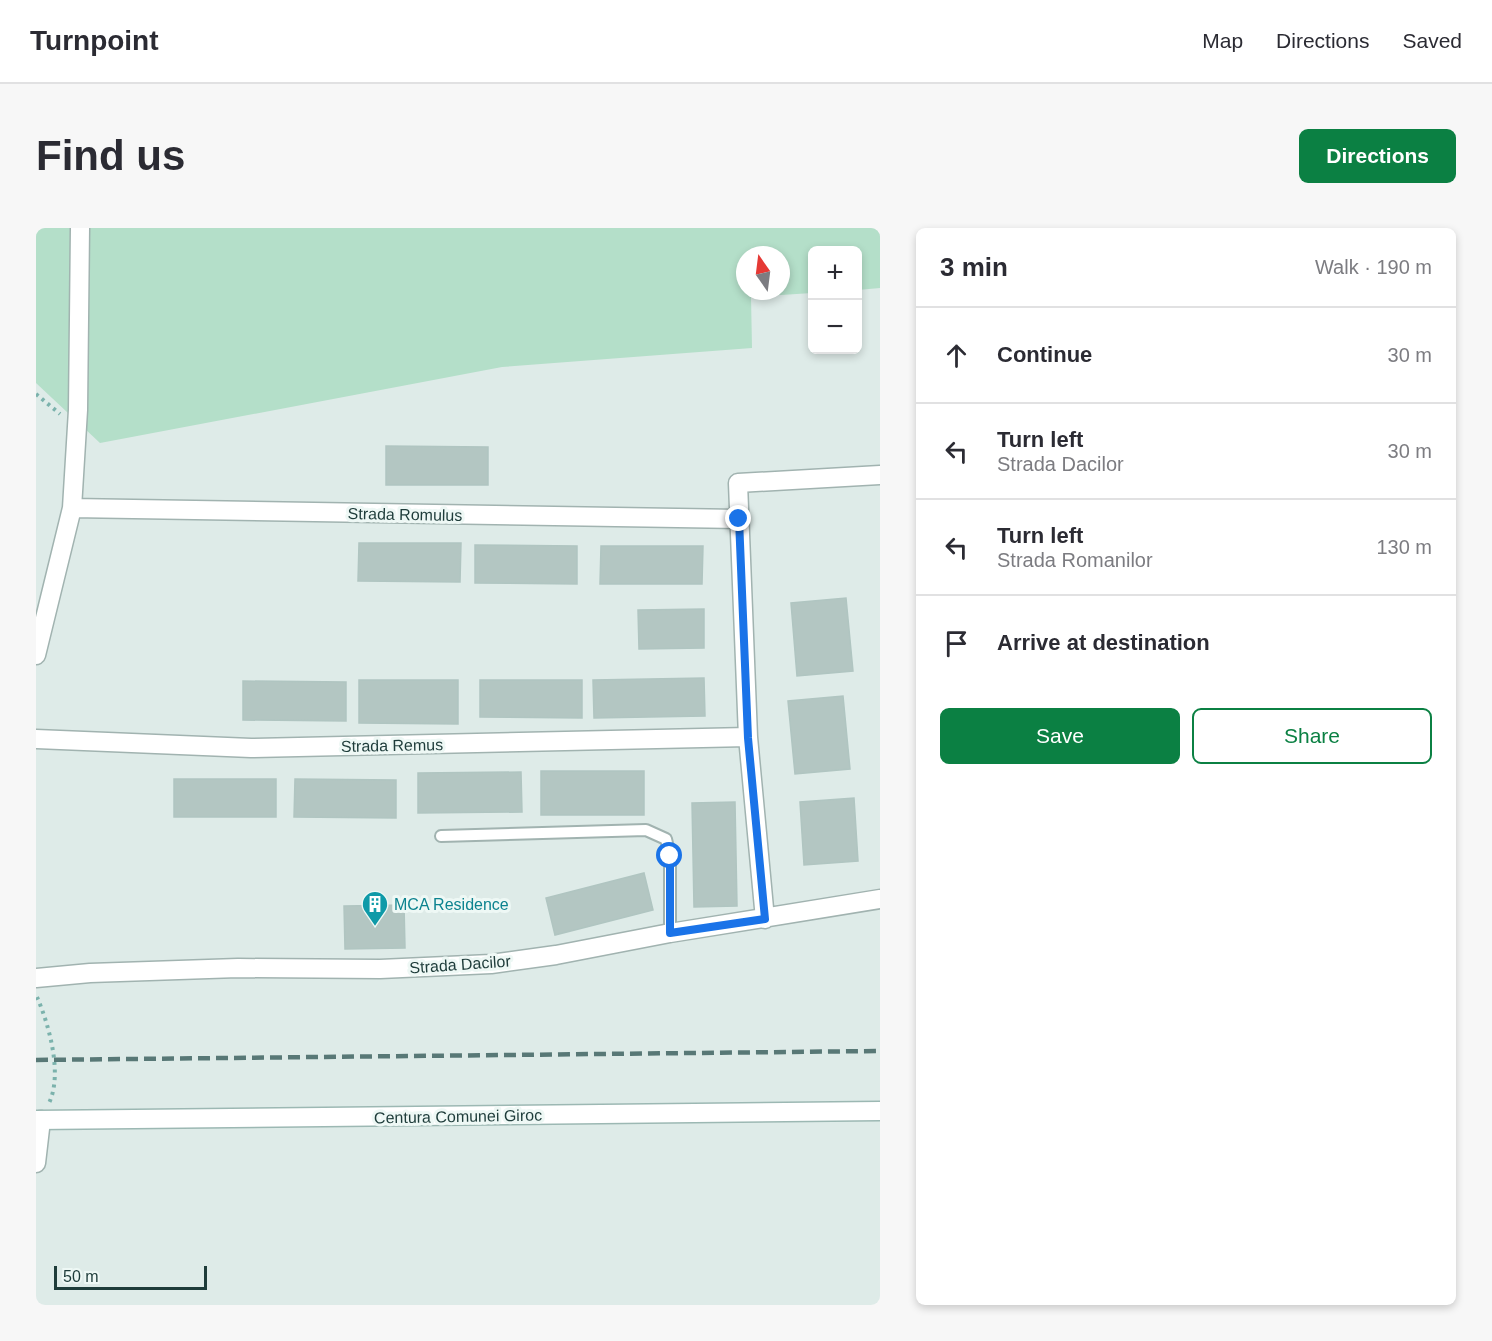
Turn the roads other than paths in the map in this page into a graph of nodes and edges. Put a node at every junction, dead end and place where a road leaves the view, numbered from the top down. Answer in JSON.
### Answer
{"nodes":[{"id":1,"x":80,"y":228,"type":"edge"},
{"id":2,"x":880,"y":475,"type":"edge"},
{"id":3,"x":72,"y":508,"type":"junction"},
{"id":4,"x":739,"y":519,"type":"junction"},
{"id":5,"x":36,"y":655,"type":"edge"},
{"id":6,"x":748,"y":738,"type":"junction"},
{"id":7,"x":36,"y":739,"type":"edge"},
{"id":8,"x":441,"y":836,"type":"dead end"},
{"id":9,"x":880,"y":899,"type":"edge"},
{"id":10,"x":765,"y":919,"type":"junction"},
{"id":11,"x":670,"y":933,"type":"junction"},
{"id":12,"x":36,"y":978,"type":"edge"},
{"id":13,"x":880,"y":1111,"type":"edge"},
{"id":14,"x":39,"y":1120,"type":"edge"},
{"id":15,"x":36,"y":1162,"type":"edge"}],
"edges":[{"from":1,"to":3,"type":"street"},
{"from":2,"to":4,"type":"street"},
{"from":3,"to":4,"type":"street","name":"Strada Romulus"},
{"from":3,"to":5,"type":"street"},
{"from":4,"to":6,"type":"street"},
{"from":6,"to":7,"type":"street","name":"Strada Remus"},
{"from":6,"to":10,"type":"street"},
{"from":8,"to":11,"type":"lane"},
{"from":9,"to":10,"type":"street","name":"Strada Dacilor"},
{"from":10,"to":11,"type":"street","name":"Strada Dacilor"},
{"from":11,"to":12,"type":"street","name":"Strada Dacilor"},
{"from":13,"to":14,"type":"street","name":"Centura Comunei Giroc"},
{"from":14,"to":15,"type":"street"}]}
